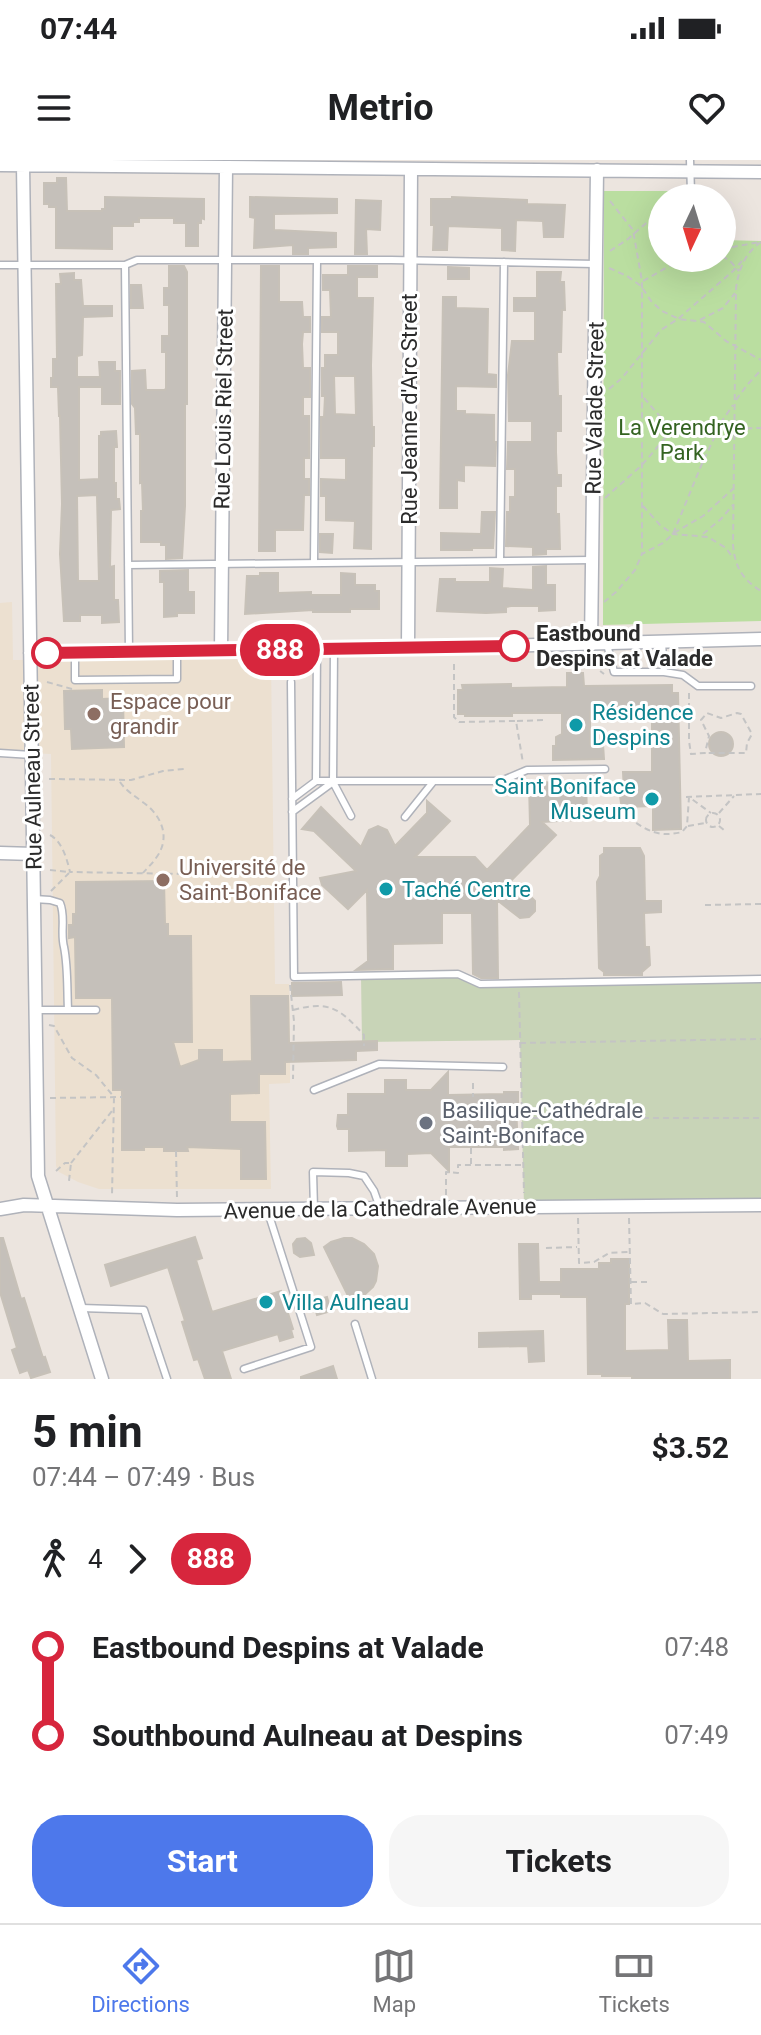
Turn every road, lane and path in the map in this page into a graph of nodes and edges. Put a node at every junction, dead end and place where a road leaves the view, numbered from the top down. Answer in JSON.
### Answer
{"nodes":[{"id":1,"x":347,"y":164,"type":"edge"},
{"id":2,"x":0,"y":165,"type":"edge"},
{"id":3,"x":23,"y":165,"type":"junction"},
{"id":4,"x":690,"y":166,"type":"edge"},
{"id":5,"x":226,"y":167,"type":"junction"},
{"id":6,"x":411,"y":169,"type":"junction"},
{"id":7,"x":597,"y":170,"type":"junction"},
{"id":8,"x":761,"y":172,"type":"edge"},
{"id":9,"x":596,"y":186,"type":"junction"},
{"id":10,"x":648,"y":221,"type":"edge"},
{"id":11,"x":634,"y":233,"type":"junction"},
{"id":12,"x":761,"y":242,"type":"edge"},
{"id":13,"x":736,"y":246,"type":"edge"},
{"id":14,"x":745,"y":257,"type":"junction"},
{"id":15,"x":225,"y":259,"type":"junction"},
{"id":16,"x":317,"y":260,"type":"junction"},
{"id":17,"x":595,"y":260,"type":"junction"},
{"id":18,"x":410,"y":261,"type":"junction"},
{"id":19,"x":504,"y":262,"type":"junction"},
{"id":20,"x":0,"y":265,"type":"edge"},
{"id":21,"x":25,"y":265,"type":"junction"},
{"id":22,"x":125,"y":265,"type":"junction"},
{"id":23,"x":736,"y":267,"type":"joint"},
{"id":24,"x":739,"y":271,"type":"junction"},
{"id":25,"x":658,"y":272,"type":"edge"},
{"id":26,"x":730,"y":272,"type":"edge"},
{"id":27,"x":642,"y":281,"type":"junction"},
{"id":28,"x":641,"y":286,"type":"junction"},
{"id":29,"x":736,"y":292,"type":"junction"},
{"id":30,"x":678,"y":319,"type":"junction"},
{"id":31,"x":699,"y":320,"type":"junction"},
{"id":32,"x":735,"y":346,"type":"junction"},
{"id":33,"x":642,"y":353,"type":"junction"},
{"id":34,"x":761,"y":360,"type":"edge"},
{"id":35,"x":761,"y":370,"type":"edge"},
{"id":36,"x":594,"y":393,"type":"junction"},
{"id":37,"x":642,"y":396,"type":"junction"},
{"id":38,"x":735,"y":402,"type":"junction"},
{"id":39,"x":761,"y":428,"type":"edge"},
{"id":40,"x":718,"y":429,"type":"junction"},
{"id":41,"x":734,"y":429,"type":"junction"},
{"id":42,"x":672,"y":430,"type":"junction"},
{"id":43,"x":642,"y":465,"type":"junction"},
{"id":44,"x":733,"y":489,"type":"junction"},
{"id":45,"x":733,"y":504,"type":"junction"},
{"id":46,"x":643,"y":505,"type":"junction"},
{"id":47,"x":592,"y":510,"type":"junction"},
{"id":48,"x":673,"y":534,"type":"junction"},
{"id":49,"x":702,"y":535,"type":"junction"},
{"id":50,"x":642,"y":554,"type":"junction"},
{"id":51,"x":734,"y":558,"type":"junction"},
{"id":52,"x":500,"y":560,"type":"junction"},
{"id":53,"x":592,"y":560,"type":"junction"},
{"id":54,"x":408,"y":561,"type":"junction"},
{"id":55,"x":314,"y":562,"type":"junction"},
{"id":56,"x":128,"y":565,"type":"junction"},
{"id":57,"x":222,"y":565,"type":"junction"},
{"id":58,"x":761,"y":591,"type":"edge"},
{"id":59,"x":591,"y":625,"type":"junction"},
{"id":60,"x":761,"y":639,"type":"edge"},
{"id":61,"x":662,"y":642,"type":"junction"},
{"id":62,"x":607,"y":644,"type":"junction"},
{"id":63,"x":591,"y":645,"type":"junction"},
{"id":64,"x":408,"y":648,"type":"junction"},
{"id":65,"x":317,"y":649,"type":"junction"},
{"id":66,"x":334,"y":649,"type":"junction"},
{"id":67,"x":177,"y":651,"type":"junction"},
{"id":68,"x":221,"y":651,"type":"junction"},
{"id":69,"x":129,"y":652,"type":"junction"},
{"id":70,"x":30,"y":653,"type":"junction"},
{"id":71,"x":75,"y":653,"type":"junction"},
{"id":72,"x":596,"y":662,"type":"dead end"},
{"id":73,"x":454,"y":664,"type":"dead end"},
{"id":74,"x":664,"y":672,"type":"junction"},
{"id":75,"x":609,"y":677,"type":"dead end"},
{"id":76,"x":291,"y":682,"type":"dead end"},
{"id":77,"x":751,"y":686,"type":"dead end"},
{"id":78,"x":689,"y":688,"type":"dead end"},
{"id":79,"x":545,"y":720,"type":"dead end"},
{"id":80,"x":516,"y":721,"type":"junction"},
{"id":81,"x":0,"y":753,"type":"edge"},
{"id":82,"x":705,"y":753,"type":"junction"},
{"id":83,"x":32,"y":755,"type":"junction"},
{"id":84,"x":184,"y":769,"type":"dead end"},
{"id":85,"x":605,"y":769,"type":"dead end"},
{"id":86,"x":525,"y":771,"type":"junction"},
{"id":87,"x":49,"y":779,"type":"dead end"},
{"id":88,"x":120,"y":780,"type":"junction"},
{"id":89,"x":316,"y":781,"type":"junction"},
{"id":90,"x":333,"y":782,"type":"junction"},
{"id":91,"x":433,"y":782,"type":"junction"},
{"id":92,"x":761,"y":794,"type":"edge"},
{"id":93,"x":734,"y":795,"type":"junction"},
{"id":94,"x":687,"y":797,"type":"junction"},
{"id":95,"x":292,"y":799,"type":"junction"},
{"id":96,"x":620,"y":811,"type":"dead end"},
{"id":97,"x":292,"y":812,"type":"junction"},
{"id":98,"x":711,"y":813,"type":"junction"},
{"id":99,"x":718,"y":814,"type":"junction"},
{"id":100,"x":351,"y":816,"type":"dead end"},
{"id":101,"x":405,"y":817,"type":"dead end"},
{"id":102,"x":706,"y":823,"type":"junction"},
{"id":103,"x":718,"y":825,"type":"junction"},
{"id":104,"x":687,"y":826,"type":"junction"},
{"id":105,"x":725,"y":831,"type":"dead end"},
{"id":106,"x":50,"y":835,"type":"dead end"},
{"id":107,"x":0,"y":853,"type":"edge"},
{"id":108,"x":34,"y":854,"type":"junction"},
{"id":109,"x":50,"y":870,"type":"dead end"},
{"id":110,"x":70,"y":872,"type":"junction"},
{"id":111,"x":143,"y":873,"type":"junction"},
{"id":112,"x":185,"y":874,"type":"dead end"},
{"id":113,"x":50,"y":892,"type":"dead end"},
{"id":114,"x":34,"y":899,"type":"junction"},
{"id":115,"x":761,"y":904,"type":"edge"},
{"id":116,"x":705,"y":905,"type":"dead end"},
{"id":117,"x":294,"y":977,"type":"junction"},
{"id":118,"x":761,"y":979,"type":"edge"},
{"id":119,"x":518,"y":984,"type":"junction"},
{"id":120,"x":36,"y":1010,"type":"junction"},
{"id":121,"x":68,"y":1010,"type":"junction"},
{"id":122,"x":96,"y":1010,"type":"dead end"},
{"id":123,"x":292,"y":1010,"type":"junction"},
{"id":124,"x":36,"y":1026,"type":"junction"},
{"id":125,"x":761,"y":1039,"type":"edge"},
{"id":126,"x":520,"y":1043,"type":"junction"},
{"id":127,"x":364,"y":1046,"type":"dead end"},
{"id":128,"x":503,"y":1067,"type":"dead end"},
{"id":129,"x":293,"y":1079,"type":"dead end"},
{"id":130,"x":473,"y":1083,"type":"dead end"},
{"id":131,"x":314,"y":1090,"type":"dead end"},
{"id":132,"x":114,"y":1097,"type":"junction"},
{"id":133,"x":122,"y":1097,"type":"dead end"},
{"id":134,"x":473,"y":1097,"type":"dead end"},
{"id":135,"x":37,"y":1098,"type":"junction"},
{"id":136,"x":113,"y":1110,"type":"junction"},
{"id":137,"x":523,"y":1118,"type":"junction"},
{"id":138,"x":761,"y":1118,"type":"edge"},
{"id":139,"x":471,"y":1145,"type":"dead end"},
{"id":140,"x":176,"y":1151,"type":"dead end"},
{"id":141,"x":71,"y":1163,"type":"junction"},
{"id":142,"x":471,"y":1165,"type":"junction"},
{"id":143,"x":524,"y":1165,"type":"junction"},
{"id":144,"x":56,"y":1171,"type":"dead end"},
{"id":145,"x":69,"y":1181,"type":"dead end"},
{"id":146,"x":47,"y":1205,"type":"junction"},
{"id":147,"x":761,"y":1205,"type":"edge"},
{"id":148,"x":577,"y":1206,"type":"junction"},
{"id":149,"x":629,"y":1206,"type":"junction"},
{"id":150,"x":446,"y":1207,"type":"junction"},
{"id":151,"x":524,"y":1207,"type":"junction"},
{"id":152,"x":112,"y":1208,"type":"junction"},
{"id":153,"x":380,"y":1208,"type":"junction"},
{"id":154,"x":0,"y":1209,"type":"edge"},
{"id":155,"x":267,"y":1209,"type":"junction"},
{"id":156,"x":314,"y":1209,"type":"junction"},
{"id":157,"x":177,"y":1210,"type":"junction"},
{"id":158,"x":578,"y":1247,"type":"junction"},
{"id":159,"x":546,"y":1248,"type":"dead end"},
{"id":160,"x":630,"y":1252,"type":"junction"},
{"id":161,"x":630,"y":1282,"type":"junction"},
{"id":162,"x":650,"y":1282,"type":"dead end"},
{"id":163,"x":80,"y":1308,"type":"junction"},
{"id":164,"x":761,"y":1312,"type":"edge"},
{"id":165,"x":355,"y":1324,"type":"dead end"},
{"id":166,"x":244,"y":1369,"type":"dead end"},
{"id":167,"x":102,"y":1379,"type":"edge"},
{"id":168,"x":167,"y":1379,"type":"edge"},
{"id":169,"x":372,"y":1379,"type":"edge"}],
"edges":[{"from":1,"to":5,"type":"street"},
{"from":1,"to":6,"type":"street"},
{"from":2,"to":3,"type":"street"},
{"from":3,"to":5,"type":"street"},
{"from":3,"to":21,"type":"street","name":"Rue Aulneau Street"},
{"from":4,"to":7,"type":"street"},
{"from":4,"to":8,"type":"street"},
{"from":5,"to":15,"type":"street","name":"Rue Louis Riel Street"},
{"from":6,"to":7,"type":"street"},
{"from":6,"to":18,"type":"street","name":"Rue Jeanne d'Arc Street"},
{"from":7,"to":9,"type":"street","name":"Rue Valade Street"},
{"from":9,"to":11,"type":"path"},
{"from":9,"to":17,"type":"street","name":"Rue Valade Street"},
{"from":10,"to":11,"type":"path"},
{"from":11,"to":17,"type":"path"},
{"from":11,"to":27,"type":"path"},
{"from":12,"to":13,"type":"path"},
{"from":12,"to":14,"type":"path"},
{"from":14,"to":23,"type":"path"},
{"from":14,"to":24,"type":"path"},
{"from":15,"to":16,"type":"lane"},
{"from":15,"to":22,"type":"lane"},
{"from":15,"to":57,"type":"street","name":"Rue Louis Riel Street"},
{"from":16,"to":18,"type":"lane"},
{"from":16,"to":55,"type":"lane"},
{"from":17,"to":19,"type":"lane"},
{"from":17,"to":28,"type":"path"},
{"from":17,"to":36,"type":"street","name":"Rue Valade Street"},
{"from":18,"to":19,"type":"lane"},
{"from":18,"to":54,"type":"street","name":"Rue Jeanne d'Arc Street"},
{"from":19,"to":52,"type":"lane"},
{"from":20,"to":21,"type":"lane"},
{"from":21,"to":22,"type":"lane"},
{"from":21,"to":70,"type":"street","name":"Rue Aulneau Street"},
{"from":22,"to":56,"type":"lane"},
{"from":23,"to":24,"type":"path"},
{"from":24,"to":29,"type":"path"},
{"from":25,"to":27,"type":"path"},
{"from":26,"to":30,"type":"path"},
{"from":27,"to":28,"type":"path"},
{"from":28,"to":30,"type":"path"},
{"from":28,"to":33,"type":"path"},
{"from":29,"to":31,"type":"path"},
{"from":29,"to":32,"type":"path"},
{"from":30,"to":31,"type":"path"},
{"from":30,"to":33,"type":"path"},
{"from":31,"to":32,"type":"path"},
{"from":32,"to":34,"type":"path"},
{"from":32,"to":38,"type":"path"},
{"from":33,"to":36,"type":"path"},
{"from":33,"to":37,"type":"path"},
{"from":35,"to":38,"type":"path"},
{"from":36,"to":47,"type":"street","name":"Rue Valade Street"},
{"from":37,"to":42,"type":"path"},
{"from":37,"to":43,"type":"path"},
{"from":38,"to":40,"type":"path"},
{"from":38,"to":41,"type":"path"},
{"from":39,"to":41,"type":"path"},
{"from":40,"to":41,"type":"path"},
{"from":40,"to":42,"type":"path"},
{"from":40,"to":48,"type":"path"},
{"from":41,"to":44,"type":"path"},
{"from":42,"to":43,"type":"path"},
{"from":43,"to":46,"type":"path"},
{"from":43,"to":47,"type":"path"},
{"from":44,"to":45,"type":"path"},
{"from":44,"to":48,"type":"path"},
{"from":45,"to":49,"type":"path"},
{"from":45,"to":51,"type":"path"},
{"from":46,"to":48,"type":"path"},
{"from":46,"to":50,"type":"path"},
{"from":47,"to":53,"type":"street","name":"Rue Valade Street"},
{"from":48,"to":49,"type":"path"},
{"from":48,"to":50,"type":"path"},
{"from":49,"to":51,"type":"path"},
{"from":50,"to":59,"type":"path"},
{"from":51,"to":58,"type":"path"},
{"from":52,"to":53,"type":"lane"},
{"from":52,"to":54,"type":"lane"},
{"from":53,"to":59,"type":"street","name":"Rue Valade Street"},
{"from":54,"to":55,"type":"lane"},
{"from":54,"to":64,"type":"street","name":"Rue Jeanne d'Arc Street"},
{"from":55,"to":57,"type":"lane"},
{"from":56,"to":57,"type":"lane"},
{"from":56,"to":69,"type":"lane"},
{"from":57,"to":68,"type":"street","name":"Rue Louis Riel Street"},
{"from":59,"to":63,"type":"street","name":"Rue Valade Street"},
{"from":60,"to":61,"type":"street"},
{"from":61,"to":62,"type":"street"},
{"from":61,"to":74,"type":"lane"},
{"from":62,"to":63,"type":"street"},
{"from":62,"to":74,"type":"lane"},
{"from":63,"to":64,"type":"street"},
{"from":64,"to":66,"type":"street"},
{"from":65,"to":66,"type":"street"},
{"from":65,"to":68,"type":"street"},
{"from":65,"to":89,"type":"lane"},
{"from":66,"to":90,"type":"lane"},
{"from":67,"to":68,"type":"street"},
{"from":67,"to":69,"type":"street"},
{"from":67,"to":71,"type":"lane"},
{"from":69,"to":71,"type":"street"},
{"from":70,"to":71,"type":"street"},
{"from":70,"to":83,"type":"street","name":"Rue Aulneau Street"},
{"from":72,"to":75,"type":"path"},
{"from":73,"to":80,"type":"path"},
{"from":74,"to":77,"type":"lane"},
{"from":76,"to":95,"type":"lane"},
{"from":78,"to":82,"type":"path"},
{"from":79,"to":80,"type":"path"},
{"from":80,"to":86,"type":"path"},
{"from":81,"to":83,"type":"lane"},
{"from":82,"to":82,"type":"path"},
{"from":83,"to":108,"type":"street","name":"Rue Aulneau Street"},
{"from":84,"to":88,"type":"path"},
{"from":85,"to":86,"type":"lane"},
{"from":86,"to":91,"type":"lane"},
{"from":87,"to":88,"type":"path"},
{"from":88,"to":111,"type":"path"},
{"from":89,"to":90,"type":"lane"},
{"from":89,"to":95,"type":"lane"},
{"from":90,"to":91,"type":"lane"},
{"from":90,"to":97,"type":"lane"},
{"from":90,"to":100,"type":"lane"},
{"from":91,"to":101,"type":"lane"},
{"from":92,"to":93,"type":"path"},
{"from":93,"to":94,"type":"path"},
{"from":93,"to":99,"type":"path"},
{"from":94,"to":98,"type":"path"},
{"from":94,"to":104,"type":"path"},
{"from":95,"to":97,"type":"lane"},
{"from":96,"to":104,"type":"path"},
{"from":97,"to":117,"type":"lane"},
{"from":98,"to":99,"type":"path"},
{"from":98,"to":102,"type":"path"},
{"from":99,"to":103,"type":"path"},
{"from":102,"to":103,"type":"path"},
{"from":102,"to":104,"type":"path"},
{"from":103,"to":105,"type":"path"},
{"from":106,"to":110,"type":"path"},
{"from":107,"to":108,"type":"street"},
{"from":108,"to":114,"type":"street","name":"Rue Aulneau Street"},
{"from":109,"to":110,"type":"path"},
{"from":110,"to":111,"type":"path"},
{"from":110,"to":113,"type":"path"},
{"from":111,"to":112,"type":"path"},
{"from":114,"to":120,"type":"street","name":"Rue Aulneau Street"},
{"from":114,"to":121,"type":"lane"},
{"from":115,"to":116,"type":"path"},
{"from":117,"to":119,"type":"lane"},
{"from":117,"to":123,"type":"path"},
{"from":118,"to":119,"type":"lane"},
{"from":119,"to":126,"type":"path"},
{"from":120,"to":121,"type":"lane"},
{"from":120,"to":124,"type":"street","name":"Rue Aulneau Street"},
{"from":121,"to":122,"type":"lane"},
{"from":123,"to":127,"type":"path"},
{"from":123,"to":129,"type":"path"},
{"from":124,"to":132,"type":"path"},
{"from":124,"to":135,"type":"street","name":"Rue Aulneau Street"},
{"from":125,"to":126,"type":"path"},
{"from":126,"to":137,"type":"path"},
{"from":128,"to":131,"type":"lane"},
{"from":130,"to":134,"type":"path"},
{"from":132,"to":133,"type":"path"},
{"from":132,"to":135,"type":"path"},
{"from":132,"to":136,"type":"path"},
{"from":135,"to":146,"type":"street","name":"Rue Aulneau Street"},
{"from":136,"to":141,"type":"path"},
{"from":136,"to":152,"type":"path"},
{"from":137,"to":138,"type":"path"},
{"from":137,"to":143,"type":"path"},
{"from":139,"to":142,"type":"path"},
{"from":140,"to":157,"type":"path"},
{"from":141,"to":144,"type":"path"},
{"from":141,"to":145,"type":"path"},
{"from":142,"to":143,"type":"path"},
{"from":142,"to":150,"type":"path"},
{"from":143,"to":151,"type":"path"},
{"from":146,"to":152,"type":"street","name":"Avenue de la Cathedrale Avenue"},
{"from":146,"to":154,"type":"street","name":"Avenue de la Cathedrale Avenue"},
{"from":146,"to":163,"type":"street","name":"Rue Aulneau Street"},
{"from":147,"to":149,"type":"street","name":"Avenue de la Cathedrale Avenue"},
{"from":148,"to":149,"type":"street","name":"Avenue de la Cathedrale Avenue"},
{"from":148,"to":151,"type":"street","name":"Avenue de la Cathedrale Avenue"},
{"from":148,"to":158,"type":"path"},
{"from":149,"to":160,"type":"path"},
{"from":150,"to":151,"type":"street","name":"Avenue de la Cathedrale Avenue"},
{"from":150,"to":153,"type":"street","name":"Avenue de la Cathedrale Avenue"},
{"from":152,"to":157,"type":"street","name":"Avenue de la Cathedrale Avenue"},
{"from":153,"to":156,"type":"street","name":"Avenue de la Cathedrale Avenue"},
{"from":153,"to":156,"type":"lane"},
{"from":155,"to":156,"type":"street","name":"Avenue de la Cathedrale Avenue"},
{"from":155,"to":157,"type":"street","name":"Avenue de la Cathedrale Avenue"},
{"from":155,"to":166,"type":"lane"},
{"from":158,"to":159,"type":"path"},
{"from":158,"to":160,"type":"path"},
{"from":160,"to":161,"type":"path"},
{"from":161,"to":162,"type":"path"},
{"from":161,"to":164,"type":"path"},
{"from":163,"to":167,"type":"street","name":"Rue Aulneau Street"},
{"from":163,"to":168,"type":"lane"},
{"from":165,"to":169,"type":"lane"}]}
